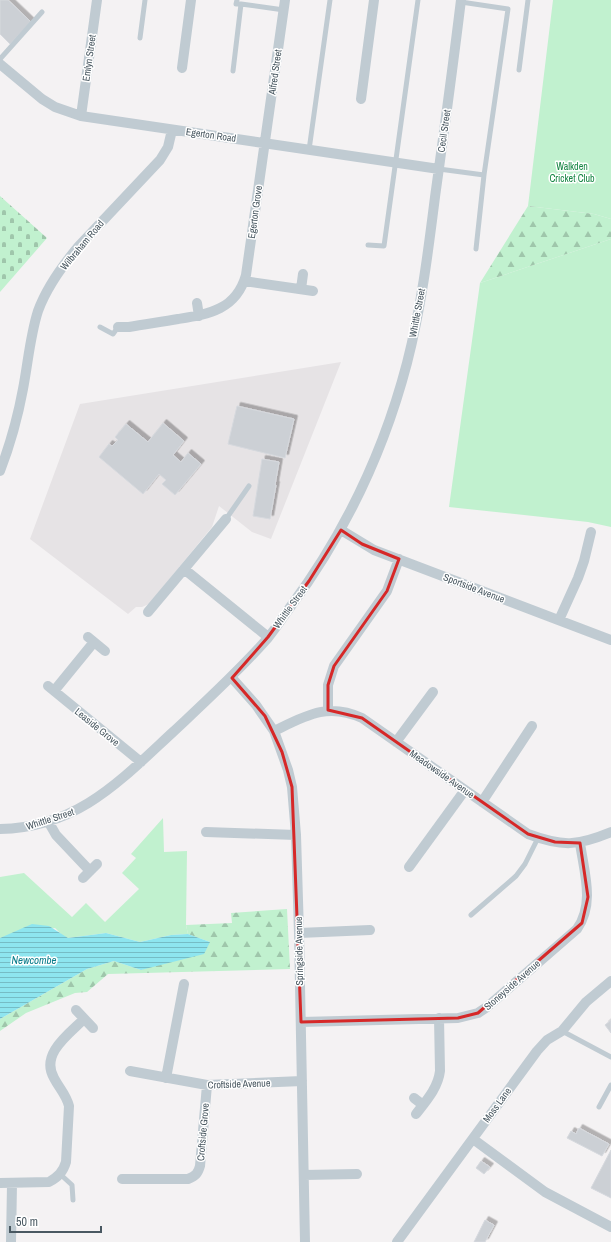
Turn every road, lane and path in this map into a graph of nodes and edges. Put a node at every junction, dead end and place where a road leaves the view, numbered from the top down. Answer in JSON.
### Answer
{"nodes":[{"id":1,"x":98,"y":0,"type":"edge"},
{"id":2,"x":145,"y":0,"type":"edge"},
{"id":3,"x":192,"y":0,"type":"edge"},
{"id":4,"x":237,"y":0,"type":"edge"},
{"id":5,"x":330,"y":0,"type":"edge"},
{"id":6,"x":374,"y":0,"type":"edge"},
{"id":7,"x":418,"y":0,"type":"edge"},
{"id":8,"x":528,"y":0,"type":"edge"},
{"id":9,"x":461,"y":1,"type":"edge"},
{"id":10,"x":241,"y":4,"type":"junction"},
{"id":11,"x":285,"y":5,"type":"edge"},
{"id":12,"x":42,"y":12,"type":"dead end"},
{"id":13,"x":140,"y":38,"type":"dead end"},
{"id":14,"x":0,"y":59,"type":"edge"},
{"id":15,"x":0,"y":64,"type":"edge"},
{"id":16,"x":182,"y":68,"type":"dead end"},
{"id":17,"x":519,"y":70,"type":"dead end"},
{"id":18,"x":233,"y":71,"type":"dead end"},
{"id":19,"x":361,"y":99,"type":"dead end"},
{"id":20,"x":81,"y":116,"type":"junction"},
{"id":21,"x":172,"y":130,"type":"junction"},
{"id":22,"x":265,"y":143,"type":"junction"},
{"id":23,"x":309,"y":150,"type":"junction"},
{"id":24,"x":395,"y":162,"type":"junction"},
{"id":25,"x":439,"y":169,"type":"junction"},
{"id":26,"x":484,"y":175,"type":"junction"},
{"id":27,"x":368,"y":245,"type":"dead end"},
{"id":28,"x":476,"y":250,"type":"dead end"},
{"id":29,"x":426,"y":262,"type":"joint"},
{"id":30,"x":303,"y":274,"type":"dead end"},
{"id":31,"x":244,"y":281,"type":"junction"},
{"id":32,"x":301,"y":289,"type":"junction"},
{"id":33,"x":313,"y":291,"type":"dead end"},
{"id":34,"x":197,"y":303,"type":"dead end"},
{"id":35,"x":199,"y":316,"type":"junction"},
{"id":36,"x":118,"y":326,"type":"joint"},
{"id":37,"x":100,"y":327,"type":"dead end"},
{"id":38,"x":0,"y":471,"type":"edge"},
{"id":39,"x":249,"y":486,"type":"dead end"},
{"id":40,"x":226,"y":519,"type":"joint"},
{"id":41,"x":341,"y":530,"type":"junction"},
{"id":42,"x":592,"y":532,"type":"dead end"},
{"id":43,"x":399,"y":559,"type":"junction"},
{"id":44,"x":184,"y":569,"type":"junction"},
{"id":45,"x":148,"y":612,"type":"dead end"},
{"id":46,"x":559,"y":620,"type":"junction"},
{"id":47,"x":268,"y":637,"type":"junction"},
{"id":48,"x":611,"y":640,"type":"edge"},
{"id":49,"x":105,"y":651,"type":"dead end"},
{"id":50,"x":232,"y":678,"type":"junction"},
{"id":51,"x":433,"y":692,"type":"dead end"},
{"id":52,"x":328,"y":710,"type":"junction"},
{"id":53,"x":532,"y":726,"type":"dead end"},
{"id":54,"x":274,"y":731,"type":"junction"},
{"id":55,"x":396,"y":742,"type":"junction"},
{"id":56,"x":141,"y":762,"type":"junction"},
{"id":57,"x":465,"y":790,"type":"junction"},
{"id":58,"x":482,"y":802,"type":"junction"},
{"id":59,"x":48,"y":821,"type":"junction"},
{"id":60,"x":0,"y":829,"type":"edge"},
{"id":61,"x":206,"y":832,"type":"dead end"},
{"id":62,"x":611,"y":832,"type":"edge"},
{"id":63,"x":296,"y":835,"type":"junction"},
{"id":64,"x":538,"y":838,"type":"junction"},
{"id":65,"x":580,"y":843,"type":"junction"},
{"id":66,"x":409,"y":867,"type":"dead end"},
{"id":67,"x":90,"y":871,"type":"dead end"},
{"id":68,"x":471,"y":916,"type":"dead end"},
{"id":69,"x":364,"y":927,"type":"dead end"},
{"id":70,"x":299,"y":933,"type":"junction"},
{"id":71,"x":611,"y":981,"type":"edge"},
{"id":72,"x":184,"y":984,"type":"dead end"},
{"id":73,"x":76,"y":1010,"type":"dead end"},
{"id":74,"x":439,"y":1018,"type":"junction"},
{"id":75,"x":84,"y":1019,"type":"junction"},
{"id":76,"x":301,"y":1022,"type":"junction"},
{"id":77,"x":93,"y":1028,"type":"dead end"},
{"id":78,"x":562,"y":1031,"type":"junction"},
{"id":79,"x":611,"y":1058,"type":"edge"},
{"id":80,"x":130,"y":1071,"type":"dead end"},
{"id":81,"x":166,"y":1078,"type":"junction"},
{"id":82,"x":302,"y":1081,"type":"junction"},
{"id":83,"x":207,"y":1085,"type":"junction"},
{"id":84,"x":611,"y":1085,"type":"edge"},
{"id":85,"x":414,"y":1098,"type":"dead end"},
{"id":86,"x":423,"y":1105,"type":"junction"},
{"id":87,"x":599,"y":1107,"type":"dead end"},
{"id":88,"x":416,"y":1114,"type":"dead end"},
{"id":89,"x":473,"y":1139,"type":"junction"},
{"id":90,"x":60,"y":1174,"type":"junction"},
{"id":91,"x":304,"y":1174,"type":"junction"},
{"id":92,"x":357,"y":1174,"type":"dead end"},
{"id":93,"x":122,"y":1179,"type":"dead end"},
{"id":94,"x":0,"y":1183,"type":"edge"},
{"id":95,"x":12,"y":1184,"type":"junction"},
{"id":96,"x":73,"y":1200,"type":"dead end"},
{"id":97,"x":611,"y":1227,"type":"edge"},
{"id":98,"x":11,"y":1242,"type":"edge"},
{"id":99,"x":304,"y":1242,"type":"edge"},
{"id":100,"x":397,"y":1242,"type":"edge"}],
"edges":[{"from":1,"to":20,"type":"street","name":"Emlyn Street"},
{"from":2,"to":13,"type":"lane"},
{"from":3,"to":16,"type":"street"},
{"from":4,"to":10,"type":"lane"},
{"from":5,"to":23,"type":"lane"},
{"from":6,"to":19,"type":"street"},
{"from":7,"to":24,"type":"lane"},
{"from":8,"to":17,"type":"lane"},
{"from":9,"to":25,"type":"street","name":"Cecil Street"},
{"from":9,"to":26,"type":"lane"},
{"from":10,"to":11,"type":"lane"},
{"from":10,"to":18,"type":"lane"},
{"from":11,"to":22,"type":"street","name":"Alfred Street"},
{"from":12,"to":14,"type":"lane"},
{"from":15,"to":20,"type":"street","name":"Egerton Road"},
{"from":20,"to":21,"type":"street","name":"Egerton Road"},
{"from":21,"to":22,"type":"street","name":"Egerton Road"},
{"from":21,"to":38,"type":"street","name":"Wilbraham Road"},
{"from":22,"to":23,"type":"street","name":"Egerton Road"},
{"from":22,"to":31,"type":"street","name":"Egerton Grove"},
{"from":23,"to":24,"type":"street","name":"Egerton Road"},
{"from":24,"to":25,"type":"street","name":"Egerton Road"},
{"from":24,"to":27,"type":"lane"},
{"from":25,"to":26,"type":"lane"},
{"from":25,"to":29,"type":"street","name":"Cecil Street"},
{"from":26,"to":28,"type":"lane"},
{"from":29,"to":41,"type":"street","name":"Whittle Street"},
{"from":30,"to":32,"type":"street"},
{"from":31,"to":32,"type":"street"},
{"from":31,"to":35,"type":"street","name":"Egerton Grove"},
{"from":32,"to":33,"type":"street"},
{"from":34,"to":35,"type":"street"},
{"from":35,"to":36,"type":"street","name":"Egerton Grove"},
{"from":36,"to":37,"type":"lane"},
{"from":39,"to":40,"type":"lane"},
{"from":40,"to":44,"type":"street"},
{"from":41,"to":43,"type":"street","name":"Sportside Avenue"},
{"from":41,"to":47,"type":"street","name":"Whittle Street"},
{"from":42,"to":46,"type":"street"},
{"from":43,"to":46,"type":"street","name":"Sportside Avenue"},
{"from":43,"to":52,"type":"street"},
{"from":44,"to":45,"type":"street"},
{"from":44,"to":47,"type":"street"},
{"from":46,"to":48,"type":"street","name":"Sportside Avenue"},
{"from":47,"to":50,"type":"street","name":"Whittle Street"},
{"from":49,"to":56,"type":"street","name":"Leaside Grove"},
{"from":50,"to":54,"type":"street","name":"Springside Avenue"},
{"from":50,"to":56,"type":"street","name":"Whittle Street"},
{"from":51,"to":55,"type":"street"},
{"from":52,"to":54,"type":"street","name":"Meadowside Avenue"},
{"from":52,"to":55,"type":"street","name":"Meadowside Avenue"},
{"from":53,"to":58,"type":"street"},
{"from":54,"to":63,"type":"street","name":"Springside Avenue"},
{"from":55,"to":57,"type":"street","name":"Meadowside Avenue"},
{"from":56,"to":59,"type":"street","name":"Whittle Street"},
{"from":57,"to":58,"type":"street","name":"Meadowside Avenue"},
{"from":57,"to":66,"type":"street"},
{"from":58,"to":64,"type":"street","name":"Meadowside Avenue"},
{"from":59,"to":60,"type":"street","name":"Whittle Street"},
{"from":59,"to":67,"type":"street"},
{"from":61,"to":63,"type":"street"},
{"from":62,"to":65,"type":"street","name":"Meadowside Avenue"},
{"from":63,"to":70,"type":"street","name":"Springside Avenue"},
{"from":64,"to":65,"type":"street","name":"Meadowside Avenue"},
{"from":64,"to":68,"type":"lane"},
{"from":65,"to":74,"type":"street","name":"Stoneyside Avenue"},
{"from":69,"to":70,"type":"street"},
{"from":70,"to":76,"type":"street","name":"Springside Avenue"},
{"from":71,"to":78,"type":"street","name":"Moss Lane"},
{"from":72,"to":81,"type":"street"},
{"from":73,"to":75,"type":"street"},
{"from":74,"to":76,"type":"street","name":"Stoneyside Avenue"},
{"from":74,"to":86,"type":"street"},
{"from":75,"to":77,"type":"street"},
{"from":75,"to":90,"type":"street"},
{"from":76,"to":82,"type":"street","name":"Springside Avenue"},
{"from":78,"to":79,"type":"lane"},
{"from":78,"to":89,"type":"street","name":"Moss Lane"},
{"from":80,"to":81,"type":"street","name":"Croftside Avenue"},
{"from":81,"to":83,"type":"street","name":"Croftside Avenue"},
{"from":82,"to":83,"type":"street","name":"Croftside Avenue"},
{"from":82,"to":91,"type":"street","name":"Springside Avenue"},
{"from":83,"to":93,"type":"street","name":"Croftside Grove"},
{"from":84,"to":87,"type":"lane"},
{"from":85,"to":86,"type":"street"},
{"from":86,"to":88,"type":"street"},
{"from":89,"to":97,"type":"street"},
{"from":89,"to":100,"type":"street","name":"Moss Lane"},
{"from":90,"to":95,"type":"street"},
{"from":90,"to":96,"type":"lane"},
{"from":91,"to":92,"type":"street"},
{"from":91,"to":99,"type":"street","name":"Springside Avenue"},
{"from":94,"to":95,"type":"street"},
{"from":95,"to":98,"type":"street"}]}
